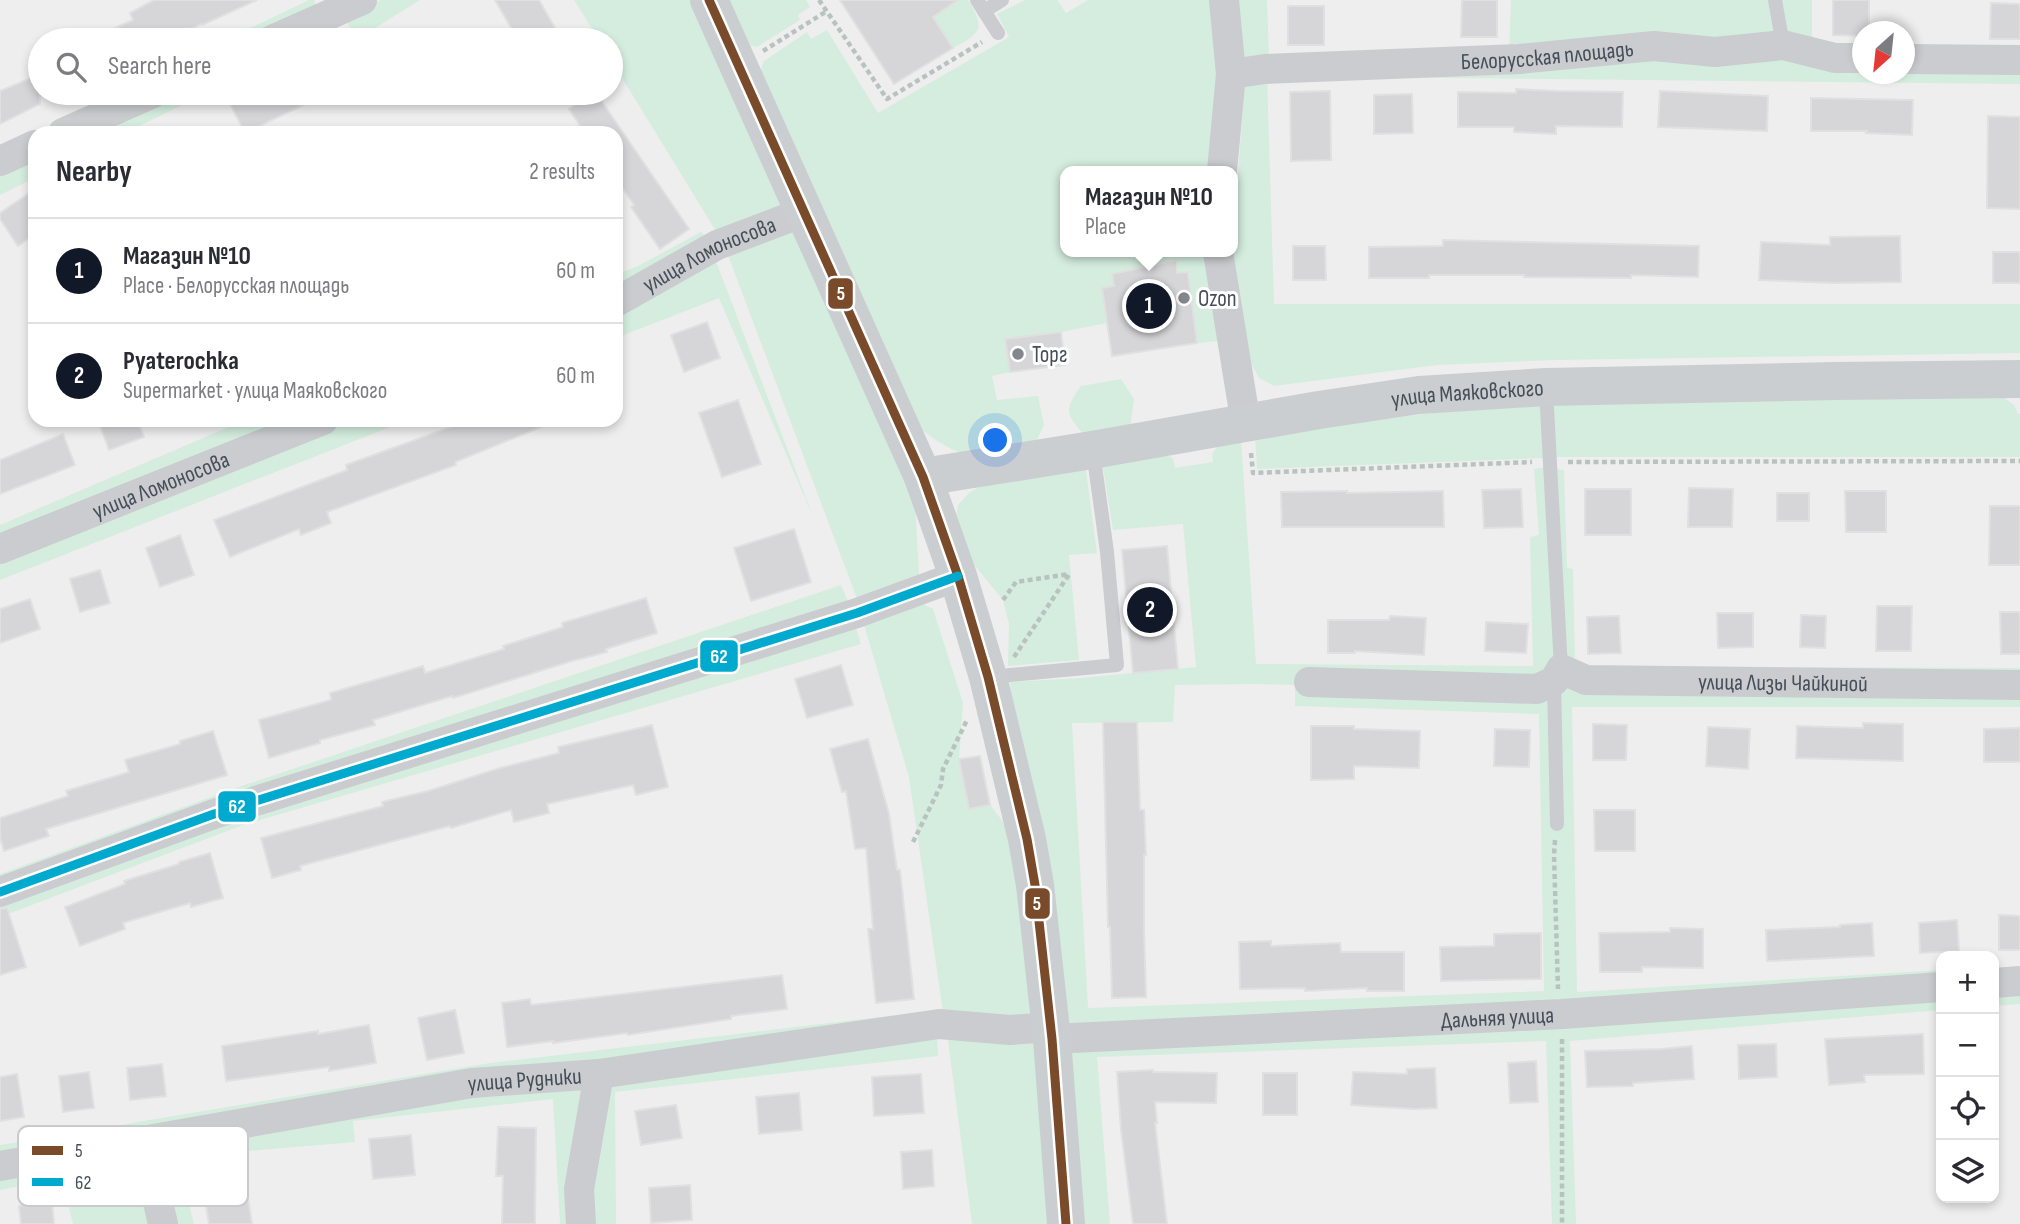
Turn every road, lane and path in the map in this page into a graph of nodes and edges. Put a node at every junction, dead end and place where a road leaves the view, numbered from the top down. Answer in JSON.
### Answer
{"nodes":[{"id":1,"x":362,"y":0,"type":"edge"},
{"id":2,"x":709,"y":0,"type":"edge"},
{"id":3,"x":819,"y":0,"type":"edge"},
{"id":4,"x":1002,"y":0,"type":"edge"},
{"id":5,"x":1224,"y":0,"type":"edge"},
{"id":6,"x":1775,"y":0,"type":"edge"},
{"id":7,"x":980,"y":5,"type":"edge"},
{"id":8,"x":827,"y":11,"type":"junction"},
{"id":9,"x":299,"y":28,"type":"edge"},
{"id":10,"x":998,"y":33,"type":"joint"},
{"id":11,"x":1783,"y":45,"type":"junction"},
{"id":12,"x":1852,"y":58,"type":"edge"},
{"id":13,"x":1915,"y":59,"type":"edge"},
{"id":14,"x":2020,"y":60,"type":"edge"},
{"id":15,"x":738,"y":67,"type":"junction"},
{"id":16,"x":1230,"y":74,"type":"junction"},
{"id":17,"x":126,"y":105,"type":"edge"},
{"id":18,"x":79,"y":126,"type":"edge"},
{"id":19,"x":28,"y":148,"type":"edge"},
{"id":20,"x":0,"y":161,"type":"edge"},
{"id":21,"x":1223,"y":166,"type":"edge"},
{"id":22,"x":804,"y":212,"type":"junction"},
{"id":23,"x":1219,"y":257,"type":"edge"},
{"id":24,"x":623,"y":298,"type":"edge"},
{"id":25,"x":2020,"y":379,"type":"edge"},
{"id":26,"x":1546,"y":387,"type":"junction"},
{"id":27,"x":1247,"y":424,"type":"junction"},
{"id":28,"x":305,"y":427,"type":"edge"},
{"id":29,"x":1092,"y":450,"type":"junction"},
{"id":30,"x":2020,"y":461,"type":"edge"},
{"id":31,"x":1550,"y":462,"type":"junction"},
{"id":32,"x":923,"y":477,"type":"junction"},
{"id":33,"x":0,"y":549,"type":"edge"},
{"id":34,"x":1070,"y":573,"type":"dead end"},
{"id":35,"x":958,"y":576,"type":"junction"},
{"id":36,"x":1003,"y":600,"type":"dead end"},
{"id":37,"x":1558,"y":675,"type":"junction"},
{"id":38,"x":988,"y":677,"type":"junction"},
{"id":39,"x":1309,"y":682,"type":"dead end"},
{"id":40,"x":2020,"y":685,"type":"edge"},
{"id":41,"x":1557,"y":824,"type":"joint"},
{"id":42,"x":0,"y":892,"type":"edge"},
{"id":43,"x":2020,"y":981,"type":"edge"},
{"id":44,"x":1999,"y":983,"type":"edge"},
{"id":45,"x":1936,"y":987,"type":"edge"},
{"id":46,"x":1562,"y":1014,"type":"junction"},
{"id":47,"x":1052,"y":1033,"type":"junction"},
{"id":48,"x":599,"y":1074,"type":"junction"},
{"id":49,"x":229,"y":1126,"type":"edge"},
{"id":50,"x":18,"y":1163,"type":"edge"},
{"id":51,"x":0,"y":1166,"type":"edge"},
{"id":52,"x":159,"y":1206,"type":"edge"},
{"id":53,"x":163,"y":1224,"type":"edge"},
{"id":54,"x":581,"y":1224,"type":"edge"},
{"id":55,"x":1066,"y":1224,"type":"edge"},
{"id":56,"x":1562,"y":1224,"type":"edge"}],
"edges":[{"from":1,"to":9,"type":"street"},
{"from":2,"to":15,"type":"main road"},
{"from":3,"to":8,"type":"path"},
{"from":4,"to":7,"type":"lane"},
{"from":5,"to":16,"type":"street"},
{"from":6,"to":11,"type":"lane"},
{"from":7,"to":10,"type":"lane"},
{"from":8,"to":10,"type":"path"},
{"from":8,"to":15,"type":"path"},
{"from":11,"to":12,"type":"street","name":"Белорусская площадь"},
{"from":11,"to":16,"type":"street","name":"Белорусская площадь"},
{"from":13,"to":14,"type":"street"},
{"from":15,"to":22,"type":"main road"},
{"from":16,"to":21,"type":"street"},
{"from":17,"to":18,"type":"street"},
{"from":19,"to":20,"type":"street"},
{"from":22,"to":24,"type":"street","name":"улица Ломоносова"},
{"from":22,"to":32,"type":"main road"},
{"from":23,"to":27,"type":"street"},
{"from":25,"to":26,"type":"main road","name":"улица Маяковского"},
{"from":26,"to":27,"type":"main road","name":"улица Маяковского"},
{"from":26,"to":31,"type":"lane"},
{"from":27,"to":29,"type":"main road","name":"улица Маяковского"},
{"from":27,"to":31,"type":"path"},
{"from":28,"to":33,"type":"street","name":"улица Ломоносова"},
{"from":29,"to":32,"type":"main road","name":"улица Маяковского"},
{"from":29,"to":38,"type":"lane"},
{"from":30,"to":31,"type":"path"},
{"from":31,"to":37,"type":"lane"},
{"from":32,"to":35,"type":"main road"},
{"from":34,"to":36,"type":"path"},
{"from":35,"to":38,"type":"main road"},
{"from":35,"to":42,"type":"street"},
{"from":37,"to":39,"type":"street"},
{"from":37,"to":40,"type":"street","name":"улица Лизы Чайкиной"},
{"from":37,"to":41,"type":"lane"},
{"from":38,"to":47,"type":"main road"},
{"from":41,"to":46,"type":"path"},
{"from":43,"to":44,"type":"street"},
{"from":45,"to":46,"type":"street","name":"Дальняя улица"},
{"from":46,"to":47,"type":"street","name":"Дальняя улица"},
{"from":46,"to":56,"type":"path"},
{"from":47,"to":48,"type":"street","name":"улица Рудники"},
{"from":47,"to":55,"type":"main road"},
{"from":48,"to":49,"type":"street","name":"улица Рудники"},
{"from":48,"to":54,"type":"street"},
{"from":50,"to":51,"type":"street","name":"улица Рудники"},
{"from":52,"to":53,"type":"street"}]}
